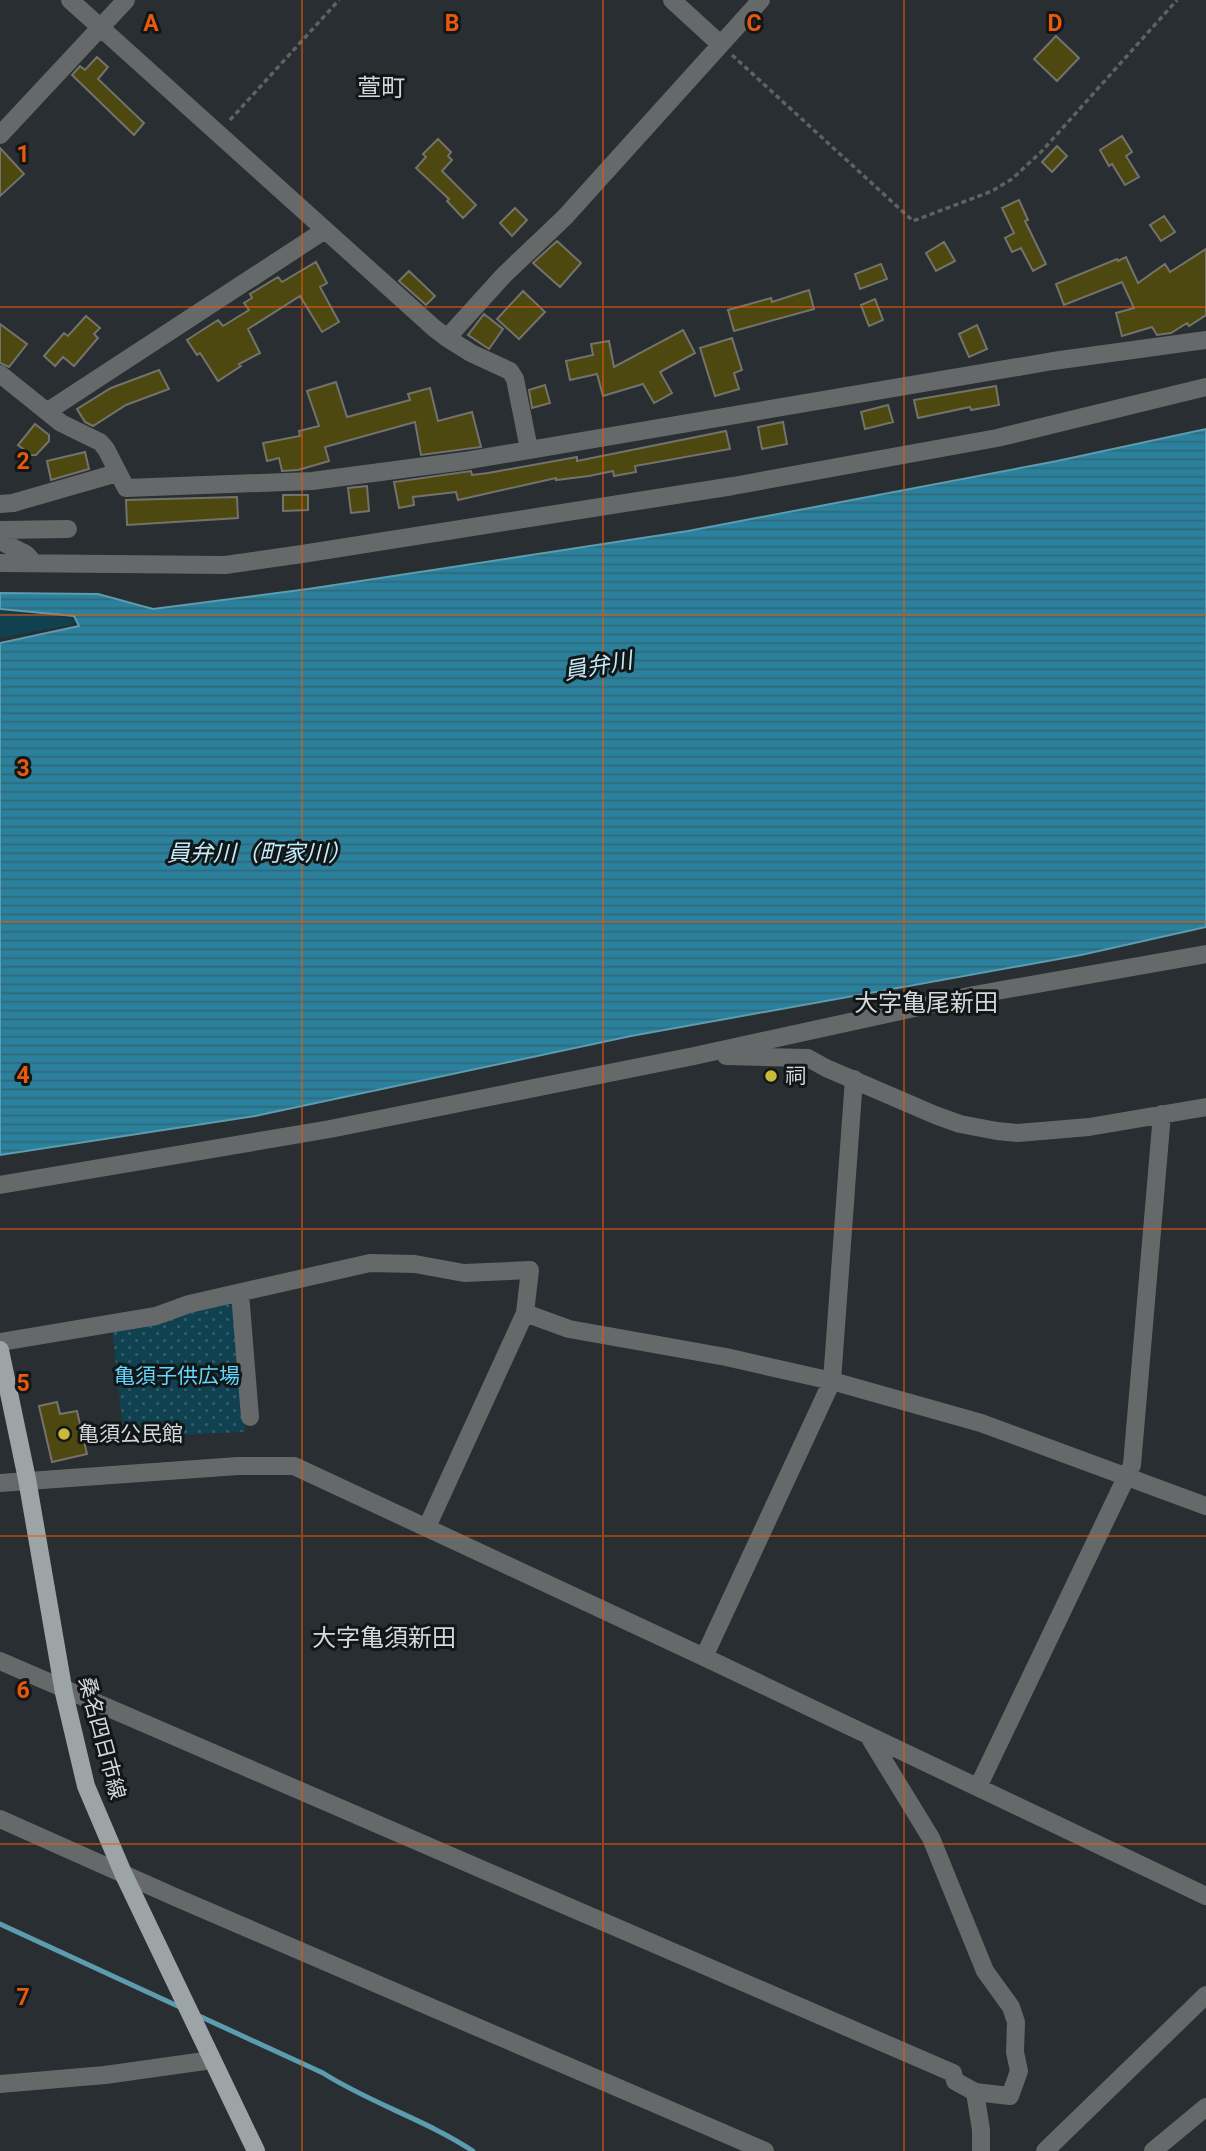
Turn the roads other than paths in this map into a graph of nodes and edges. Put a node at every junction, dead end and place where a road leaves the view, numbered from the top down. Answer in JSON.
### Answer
{"nodes":[{"id":1,"x":70,"y":0,"type":"edge"},
{"id":2,"x":126,"y":0,"type":"edge"},
{"id":3,"x":671,"y":0,"type":"edge"},
{"id":4,"x":761,"y":0,"type":"edge"},
{"id":5,"x":101,"y":28,"type":"junction"},
{"id":6,"x":720,"y":44,"type":"junction"},
{"id":7,"x":0,"y":135,"type":"edge"},
{"id":8,"x":325,"y":230,"type":"junction"},
{"id":9,"x":447,"y":338,"type":"junction"},
{"id":10,"x":1206,"y":340,"type":"edge"},
{"id":11,"x":0,"y":374,"type":"edge"},
{"id":12,"x":1206,"y":387,"type":"edge"},
{"id":13,"x":48,"y":411,"type":"junction"},
{"id":14,"x":529,"y":449,"type":"junction"},
{"id":15,"x":117,"y":473,"type":"junction"},
{"id":16,"x":0,"y":504,"type":"edge"},
{"id":17,"x":68,"y":529,"type":"dead end"},
{"id":18,"x":0,"y":530,"type":"edge"},
{"id":19,"x":0,"y":541,"type":"edge"},
{"id":20,"x":0,"y":563,"type":"edge"},
{"id":21,"x":34,"y":563,"type":"junction"},
{"id":22,"x":1206,"y":954,"type":"edge"},
{"id":23,"x":694,"y":1056,"type":"junction"},
{"id":24,"x":854,"y":1079,"type":"junction"},
{"id":25,"x":1206,"y":1107,"type":"edge"},
{"id":26,"x":1162,"y":1114,"type":"junction"},
{"id":27,"x":0,"y":1185,"type":"edge"},
{"id":28,"x":240,"y":1293,"type":"junction"},
{"id":29,"x":525,"y":1313,"type":"junction"},
{"id":30,"x":0,"y":1342,"type":"edge"},
{"id":31,"x":0,"y":1350,"type":"edge"},
{"id":32,"x":832,"y":1381,"type":"junction"},
{"id":33,"x":250,"y":1417,"type":"dead end"},
{"id":34,"x":1128,"y":1476,"type":"junction"},
{"id":35,"x":27,"y":1479,"type":"junction"},
{"id":36,"x":0,"y":1483,"type":"edge"},
{"id":37,"x":1206,"y":1506,"type":"edge"},
{"id":38,"x":427,"y":1527,"type":"junction"},
{"id":39,"x":704,"y":1657,"type":"junction"},
{"id":40,"x":0,"y":1661,"type":"edge"},
{"id":41,"x":64,"y":1689,"type":"junction"},
{"id":42,"x":868,"y":1735,"type":"junction"},
{"id":43,"x":978,"y":1787,"type":"junction"},
{"id":44,"x":0,"y":1819,"type":"edge"},
{"id":45,"x":123,"y":1873,"type":"junction"},
{"id":46,"x":1206,"y":1896,"type":"edge"},
{"id":47,"x":1206,"y":1995,"type":"edge"},
{"id":48,"x":212,"y":2060,"type":"junction"},
{"id":49,"x":0,"y":2084,"type":"edge"},
{"id":50,"x":975,"y":2092,"type":"junction"},
{"id":51,"x":1206,"y":2107,"type":"edge"},
{"id":52,"x":256,"y":2151,"type":"edge"},
{"id":53,"x":765,"y":2151,"type":"edge"},
{"id":54,"x":981,"y":2151,"type":"edge"},
{"id":55,"x":1045,"y":2151,"type":"edge"},
{"id":56,"x":1153,"y":2151,"type":"edge"}],
"edges":[{"from":1,"to":5,"type":"street"},
{"from":2,"to":5,"type":"street"},
{"from":3,"to":6,"type":"street"},
{"from":4,"to":6,"type":"street"},
{"from":5,"to":7,"type":"street"},
{"from":5,"to":8,"type":"street"},
{"from":6,"to":9,"type":"street"},
{"from":8,"to":9,"type":"street"},
{"from":8,"to":13,"type":"street"},
{"from":9,"to":14,"type":"street"},
{"from":10,"to":14,"type":"street"},
{"from":11,"to":13,"type":"street"},
{"from":12,"to":21,"type":"street"},
{"from":13,"to":15,"type":"street"},
{"from":14,"to":15,"type":"street"},
{"from":15,"to":16,"type":"street"},
{"from":17,"to":18,"type":"street"},
{"from":19,"to":21,"type":"street"},
{"from":20,"to":21,"type":"street"},
{"from":22,"to":23,"type":"street"},
{"from":23,"to":24,"type":"street"},
{"from":23,"to":27,"type":"street"},
{"from":24,"to":26,"type":"street"},
{"from":24,"to":32,"type":"street"},
{"from":25,"to":26,"type":"street"},
{"from":26,"to":34,"type":"street"},
{"from":28,"to":29,"type":"street"},
{"from":28,"to":30,"type":"street"},
{"from":28,"to":33,"type":"street"},
{"from":29,"to":32,"type":"street"},
{"from":29,"to":38,"type":"street"},
{"from":31,"to":35,"type":"main road","name":"桑名四日市線"},
{"from":32,"to":34,"type":"street"},
{"from":32,"to":39,"type":"street"},
{"from":34,"to":37,"type":"street"},
{"from":34,"to":43,"type":"street"},
{"from":35,"to":36,"type":"street"},
{"from":35,"to":38,"type":"street"},
{"from":35,"to":41,"type":"main road","name":"桑名四日市線"},
{"from":38,"to":39,"type":"street"},
{"from":39,"to":42,"type":"street"},
{"from":40,"to":41,"type":"street"},
{"from":41,"to":45,"type":"main road","name":"桑名四日市線"},
{"from":41,"to":50,"type":"street"},
{"from":42,"to":43,"type":"street"},
{"from":42,"to":50,"type":"street"},
{"from":43,"to":46,"type":"street"},
{"from":44,"to":45,"type":"street"},
{"from":45,"to":48,"type":"main road","name":"桑名四日市線"},
{"from":45,"to":53,"type":"street"},
{"from":47,"to":55,"type":"street"},
{"from":48,"to":49,"type":"street"},
{"from":48,"to":52,"type":"main road","name":"桑名四日市線"},
{"from":50,"to":54,"type":"street"},
{"from":51,"to":56,"type":"street"}]}
